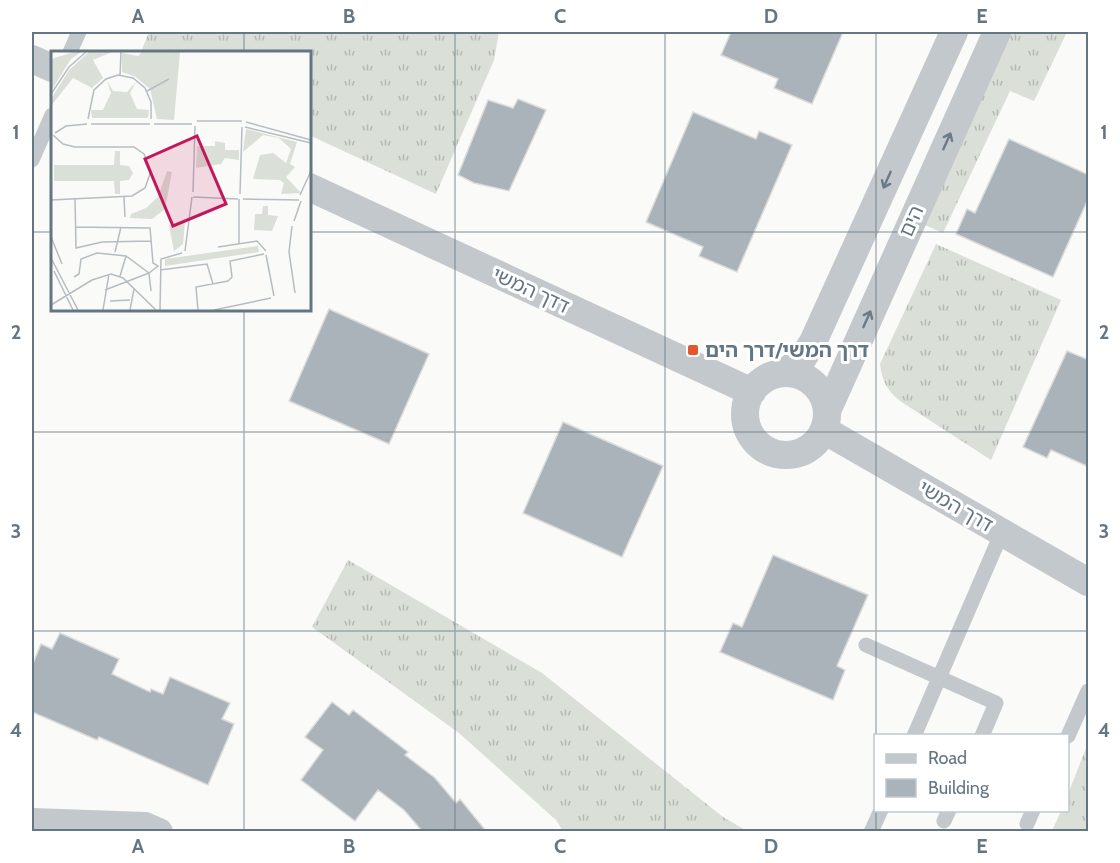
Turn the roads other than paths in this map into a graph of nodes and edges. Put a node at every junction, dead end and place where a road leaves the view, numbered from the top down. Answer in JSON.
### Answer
{"nodes":[{"id":1,"x":79,"y":32,"type":"edge"},
{"id":2,"x":954,"y":32,"type":"edge"},
{"id":3,"x":997,"y":32,"type":"edge"},
{"id":4,"x":70,"y":51,"type":"edge"},
{"id":5,"x":32,"y":59,"type":"edge"},
{"id":6,"x":51,"y":68,"type":"edge"},
{"id":7,"x":51,"y":117,"type":"edge"},
{"id":8,"x":32,"y":160,"type":"edge"},
{"id":9,"x":310,"y":188,"type":"edge"},
{"id":10,"x":783,"y":374,"type":"junction"},
{"id":11,"x":752,"y":392,"type":"junction"},
{"id":12,"x":825,"y":421,"type":"junction"},
{"id":13,"x":1002,"y":532,"type":"junction"},
{"id":14,"x":1089,"y":582,"type":"edge"},
{"id":15,"x":866,"y":645,"type":"dead end"},
{"id":16,"x":940,"y":678,"type":"junction"},
{"id":17,"x":1089,"y":691,"type":"edge"},
{"id":18,"x":914,"y":734,"type":"edge"},
{"id":19,"x":982,"y":734,"type":"edge"},
{"id":20,"x":1069,"y":734,"type":"edge"},
{"id":21,"x":879,"y":812,"type":"edge"},
{"id":22,"x":32,"y":822,"type":"edge"},
{"id":23,"x":159,"y":831,"type":"edge"},
{"id":24,"x":871,"y":831,"type":"edge"}],
"edges":[{"from":1,"to":4,"type":"lane"},
{"from":2,"to":10,"type":"street","name":"הים","one_way":true},
{"from":12,"to":3,"type":"street","name":"הים","one_way":true},
{"from":5,"to":6,"type":"street"},
{"from":7,"to":8,"type":"lane"},
{"from":9,"to":11,"type":"street","name":"דדך המשי"},
{"from":10,"to":11,"type":"street"},
{"from":10,"to":12,"type":"street"},
{"from":11,"to":12,"type":"street"},
{"from":12,"to":13,"type":"street","name":"דרך המשי"},
{"from":13,"to":14,"type":"street","name":"דרך המשי"},
{"from":13,"to":16,"type":"lane"},
{"from":15,"to":16,"type":"lane"},
{"from":16,"to":18,"type":"lane"},
{"from":16,"to":19,"type":"lane"},
{"from":17,"to":20,"type":"lane"},
{"from":21,"to":24,"type":"lane"},
{"from":22,"to":23,"type":"street"}]}
